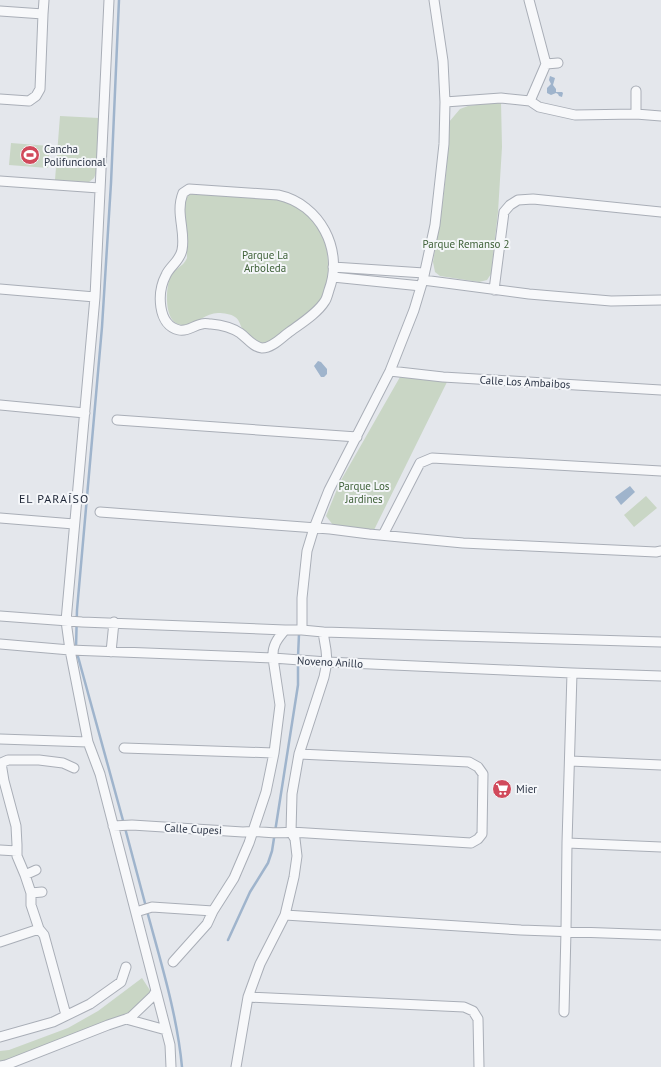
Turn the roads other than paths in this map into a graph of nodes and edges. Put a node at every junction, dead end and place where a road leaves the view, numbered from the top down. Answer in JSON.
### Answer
{"nodes":[{"id":1,"x":44,"y":0,"type":"edge"},
{"id":2,"x":109,"y":0,"type":"edge"},
{"id":3,"x":434,"y":0,"type":"edge"},
{"id":4,"x":529,"y":0,"type":"edge"},
{"id":5,"x":0,"y":11,"type":"edge"},
{"id":6,"x":43,"y":14,"type":"junction"},
{"id":7,"x":558,"y":62,"type":"dead end"},
{"id":8,"x":546,"y":64,"type":"junction"},
{"id":9,"x":636,"y":91,"type":"dead end"},
{"id":10,"x":0,"y":99,"type":"edge"},
{"id":11,"x":530,"y":101,"type":"junction"},
{"id":12,"x":445,"y":102,"type":"junction"},
{"id":13,"x":636,"y":114,"type":"junction"},
{"id":14,"x":661,"y":116,"type":"edge"},
{"id":15,"x":0,"y":181,"type":"edge"},
{"id":16,"x":99,"y":188,"type":"junction"},
{"id":17,"x":661,"y":212,"type":"edge"},
{"id":18,"x":333,"y":267,"type":"junction"},
{"id":19,"x":333,"y":277,"type":"junction"},
{"id":20,"x":422,"y":280,"type":"junction"},
{"id":21,"x":0,"y":289,"type":"edge"},
{"id":22,"x":494,"y":290,"type":"junction"},
{"id":23,"x":95,"y":297,"type":"junction"},
{"id":24,"x":661,"y":300,"type":"edge"},
{"id":25,"x":390,"y":371,"type":"junction"},
{"id":26,"x":661,"y":390,"type":"edge"},
{"id":27,"x":0,"y":405,"type":"edge"},
{"id":28,"x":85,"y":412,"type":"junction"},
{"id":29,"x":117,"y":420,"type":"dead end"},
{"id":30,"x":357,"y":437,"type":"junction"},
{"id":31,"x":661,"y":472,"type":"edge"},
{"id":32,"x":100,"y":512,"type":"dead end"},
{"id":33,"x":0,"y":518,"type":"edge"},
{"id":34,"x":74,"y":524,"type":"junction"},
{"id":35,"x":314,"y":528,"type":"junction"},
{"id":36,"x":383,"y":534,"type":"junction"},
{"id":37,"x":661,"y":551,"type":"edge"},
{"id":38,"x":0,"y":616,"type":"edge"},
{"id":39,"x":73,"y":621,"type":"junction"},
{"id":40,"x":114,"y":622,"type":"junction"},
{"id":41,"x":285,"y":630,"type":"junction"},
{"id":42,"x":302,"y":630,"type":"junction"},
{"id":43,"x":323,"y":632,"type":"junction"},
{"id":44,"x":661,"y":642,"type":"edge"},
{"id":45,"x":0,"y":644,"type":"edge"},
{"id":46,"x":75,"y":651,"type":"junction"},
{"id":47,"x":111,"y":652,"type":"junction"},
{"id":48,"x":273,"y":658,"type":"junction"},
{"id":49,"x":327,"y":662,"type":"junction"},
{"id":50,"x":572,"y":673,"type":"junction"},
{"id":51,"x":661,"y":676,"type":"edge"},
{"id":52,"x":0,"y":739,"type":"edge"},
{"id":53,"x":88,"y":742,"type":"junction"},
{"id":54,"x":124,"y":748,"type":"dead end"},
{"id":55,"x":274,"y":753,"type":"junction"},
{"id":56,"x":299,"y":754,"type":"junction"},
{"id":57,"x":570,"y":761,"type":"junction"},
{"id":58,"x":0,"y":762,"type":"edge"},
{"id":59,"x":661,"y":765,"type":"edge"},
{"id":60,"x":74,"y":768,"type":"dead end"},
{"id":61,"x":114,"y":826,"type":"junction"},
{"id":62,"x":253,"y":830,"type":"junction"},
{"id":63,"x":291,"y":832,"type":"junction"},
{"id":64,"x":567,"y":843,"type":"junction"},
{"id":65,"x":661,"y":847,"type":"edge"},
{"id":66,"x":0,"y":850,"type":"edge"},
{"id":67,"x":17,"y":851,"type":"junction"},
{"id":68,"x":36,"y":870,"type":"dead end"},
{"id":69,"x":25,"y":875,"type":"junction"},
{"id":70,"x":42,"y":892,"type":"dead end"},
{"id":71,"x":31,"y":893,"type":"junction"},
{"id":72,"x":144,"y":909,"type":"junction"},
{"id":73,"x":213,"y":911,"type":"junction"},
{"id":74,"x":285,"y":915,"type":"junction"},
{"id":75,"x":39,"y":929,"type":"junction"},
{"id":76,"x":566,"y":931,"type":"junction"},
{"id":77,"x":661,"y":936,"type":"edge"},
{"id":78,"x":0,"y":942,"type":"edge"},
{"id":79,"x":173,"y":962,"type":"dead end"},
{"id":80,"x":126,"y":967,"type":"dead end"},
{"id":81,"x":156,"y":991,"type":"junction"},
{"id":82,"x":248,"y":997,"type":"junction"},
{"id":83,"x":564,"y":1012,"type":"dead end"},
{"id":84,"x":66,"y":1015,"type":"junction"},
{"id":85,"x":126,"y":1019,"type":"junction"},
{"id":86,"x":166,"y":1030,"type":"junction"},
{"id":87,"x":0,"y":1037,"type":"edge"},
{"id":88,"x":0,"y":1066,"type":"edge"},
{"id":89,"x":171,"y":1067,"type":"edge"},
{"id":90,"x":236,"y":1067,"type":"edge"},
{"id":91,"x":479,"y":1067,"type":"edge"}],
"edges":[{"from":1,"to":6,"type":"street"},
{"from":2,"to":16,"type":"street"},
{"from":3,"to":12,"type":"street"},
{"from":4,"to":8,"type":"street"},
{"from":5,"to":6,"type":"street"},
{"from":6,"to":10,"type":"street"},
{"from":7,"to":8,"type":"street"},
{"from":8,"to":11,"type":"street"},
{"from":9,"to":13,"type":"street"},
{"from":11,"to":12,"type":"street"},
{"from":11,"to":13,"type":"street"},
{"from":12,"to":20,"type":"street"},
{"from":13,"to":14,"type":"street"},
{"from":15,"to":16,"type":"street"},
{"from":16,"to":23,"type":"street"},
{"from":17,"to":22,"type":"street"},
{"from":18,"to":19,"type":"street"},
{"from":18,"to":19,"type":"street"},
{"from":18,"to":20,"type":"street"},
{"from":19,"to":20,"type":"street"},
{"from":20,"to":22,"type":"street"},
{"from":20,"to":25,"type":"street"},
{"from":21,"to":23,"type":"street"},
{"from":22,"to":24,"type":"street"},
{"from":23,"to":28,"type":"street"},
{"from":25,"to":26,"type":"street","name":"Calle Los Ambaibos"},
{"from":25,"to":30,"type":"street"},
{"from":27,"to":28,"type":"street"},
{"from":28,"to":34,"type":"street"},
{"from":29,"to":30,"type":"street"},
{"from":30,"to":35,"type":"street"},
{"from":31,"to":36,"type":"street"},
{"from":32,"to":35,"type":"street"},
{"from":33,"to":34,"type":"street"},
{"from":34,"to":39,"type":"street"},
{"from":35,"to":36,"type":"street"},
{"from":35,"to":42,"type":"street"},
{"from":36,"to":37,"type":"street"},
{"from":38,"to":39,"type":"street"},
{"from":39,"to":40,"type":"street"},
{"from":39,"to":46,"type":"street"},
{"from":40,"to":41,"type":"street"},
{"from":40,"to":47,"type":"street"},
{"from":41,"to":42,"type":"street"},
{"from":41,"to":48,"type":"street"},
{"from":42,"to":43,"type":"street"},
{"from":43,"to":44,"type":"street"},
{"from":43,"to":49,"type":"street"},
{"from":45,"to":46,"type":"street","name":"Noveno Anillo"},
{"from":46,"to":47,"type":"street","name":"Noveno Anillo"},
{"from":46,"to":53,"type":"street"},
{"from":47,"to":48,"type":"street","name":"Noveno Anillo"},
{"from":48,"to":49,"type":"street","name":"Noveno Anillo"},
{"from":48,"to":55,"type":"street"},
{"from":49,"to":50,"type":"street","name":"Noveno Anillo"},
{"from":49,"to":56,"type":"street"},
{"from":50,"to":51,"type":"street","name":"Noveno Anillo"},
{"from":50,"to":57,"type":"street"},
{"from":52,"to":53,"type":"street"},
{"from":53,"to":61,"type":"street"},
{"from":54,"to":55,"type":"street"},
{"from":55,"to":62,"type":"street"},
{"from":56,"to":63,"type":"street"},
{"from":56,"to":63,"type":"street","name":"Calle Cupesi"},
{"from":57,"to":59,"type":"street"},
{"from":57,"to":64,"type":"street"},
{"from":58,"to":60,"type":"street"},
{"from":58,"to":67,"type":"street"},
{"from":61,"to":62,"type":"street","name":"Calle Cupesi"},
{"from":61,"to":72,"type":"street"},
{"from":62,"to":63,"type":"street","name":"Calle Cupesi"},
{"from":62,"to":73,"type":"street"},
{"from":63,"to":74,"type":"street"},
{"from":64,"to":65,"type":"street"},
{"from":64,"to":76,"type":"street"},
{"from":66,"to":67,"type":"street"},
{"from":67,"to":69,"type":"street"},
{"from":68,"to":69,"type":"street"},
{"from":69,"to":71,"type":"street"},
{"from":70,"to":71,"type":"street"},
{"from":71,"to":75,"type":"street"},
{"from":72,"to":73,"type":"street"},
{"from":72,"to":81,"type":"street"},
{"from":73,"to":79,"type":"street"},
{"from":74,"to":76,"type":"street"},
{"from":74,"to":82,"type":"street"},
{"from":75,"to":78,"type":"street"},
{"from":75,"to":84,"type":"street"},
{"from":76,"to":77,"type":"street"},
{"from":76,"to":83,"type":"street"},
{"from":80,"to":84,"type":"street"},
{"from":81,"to":85,"type":"street"},
{"from":81,"to":86,"type":"street"},
{"from":82,"to":90,"type":"street"},
{"from":82,"to":91,"type":"street"},
{"from":84,"to":87,"type":"street"},
{"from":85,"to":86,"type":"street"},
{"from":85,"to":88,"type":"street"},
{"from":86,"to":89,"type":"street"}]}
